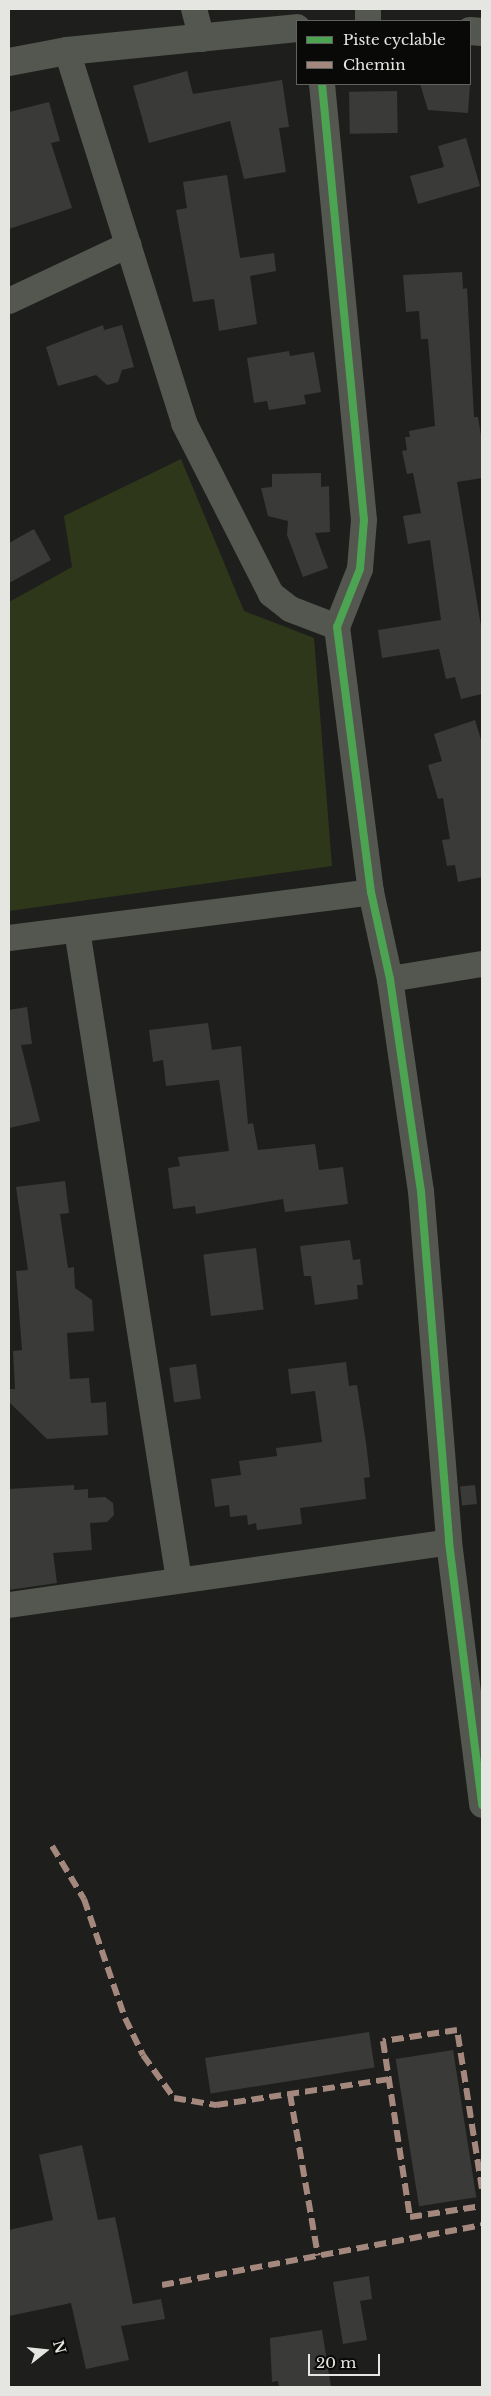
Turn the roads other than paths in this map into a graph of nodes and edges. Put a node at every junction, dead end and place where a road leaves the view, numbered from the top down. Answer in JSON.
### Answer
{"nodes":[{"id":1,"x":194,"y":9,"type":"edge"},
{"id":2,"x":296,"y":28,"type":"edge"},
{"id":3,"x":202,"y":39,"type":"junction"},
{"id":4,"x":67,"y":51,"type":"junction"},
{"id":5,"x":9,"y":62,"type":"edge"},
{"id":6,"x":322,"y":85,"type":"edge"},
{"id":7,"x":128,"y":245,"type":"junction"},
{"id":8,"x":9,"y":301,"type":"edge"},
{"id":9,"x":337,"y":627,"type":"junction"},
{"id":10,"x":371,"y":892,"type":"junction"},
{"id":11,"x":77,"y":930,"type":"junction"},
{"id":12,"x":9,"y":938,"type":"edge"},
{"id":13,"x":482,"y":964,"type":"edge"},
{"id":14,"x":390,"y":979,"type":"junction"},
{"id":15,"x":449,"y":1542,"type":"junction"},
{"id":16,"x":179,"y":1580,"type":"junction"},
{"id":17,"x":9,"y":1605,"type":"edge"},
{"id":18,"x":473,"y":1636,"type":"edge"},
{"id":19,"x":482,"y":1805,"type":"edge"}],
"edges":[{"from":1,"to":3,"type":"street"},
{"from":2,"to":3,"type":"street"},
{"from":3,"to":4,"type":"street"},
{"from":4,"to":5,"type":"street"},
{"from":4,"to":7,"type":"street"},
{"from":6,"to":9,"type":"street"},
{"from":7,"to":8,"type":"street"},
{"from":7,"to":9,"type":"street"},
{"from":9,"to":10,"type":"street"},
{"from":10,"to":11,"type":"street"},
{"from":10,"to":14,"type":"street"},
{"from":11,"to":12,"type":"street"},
{"from":11,"to":16,"type":"street"},
{"from":13,"to":14,"type":"street"},
{"from":14,"to":15,"type":"street"},
{"from":15,"to":16,"type":"street"},
{"from":15,"to":18,"type":"street"},
{"from":16,"to":17,"type":"street"},
{"from":18,"to":19,"type":"street"}]}
